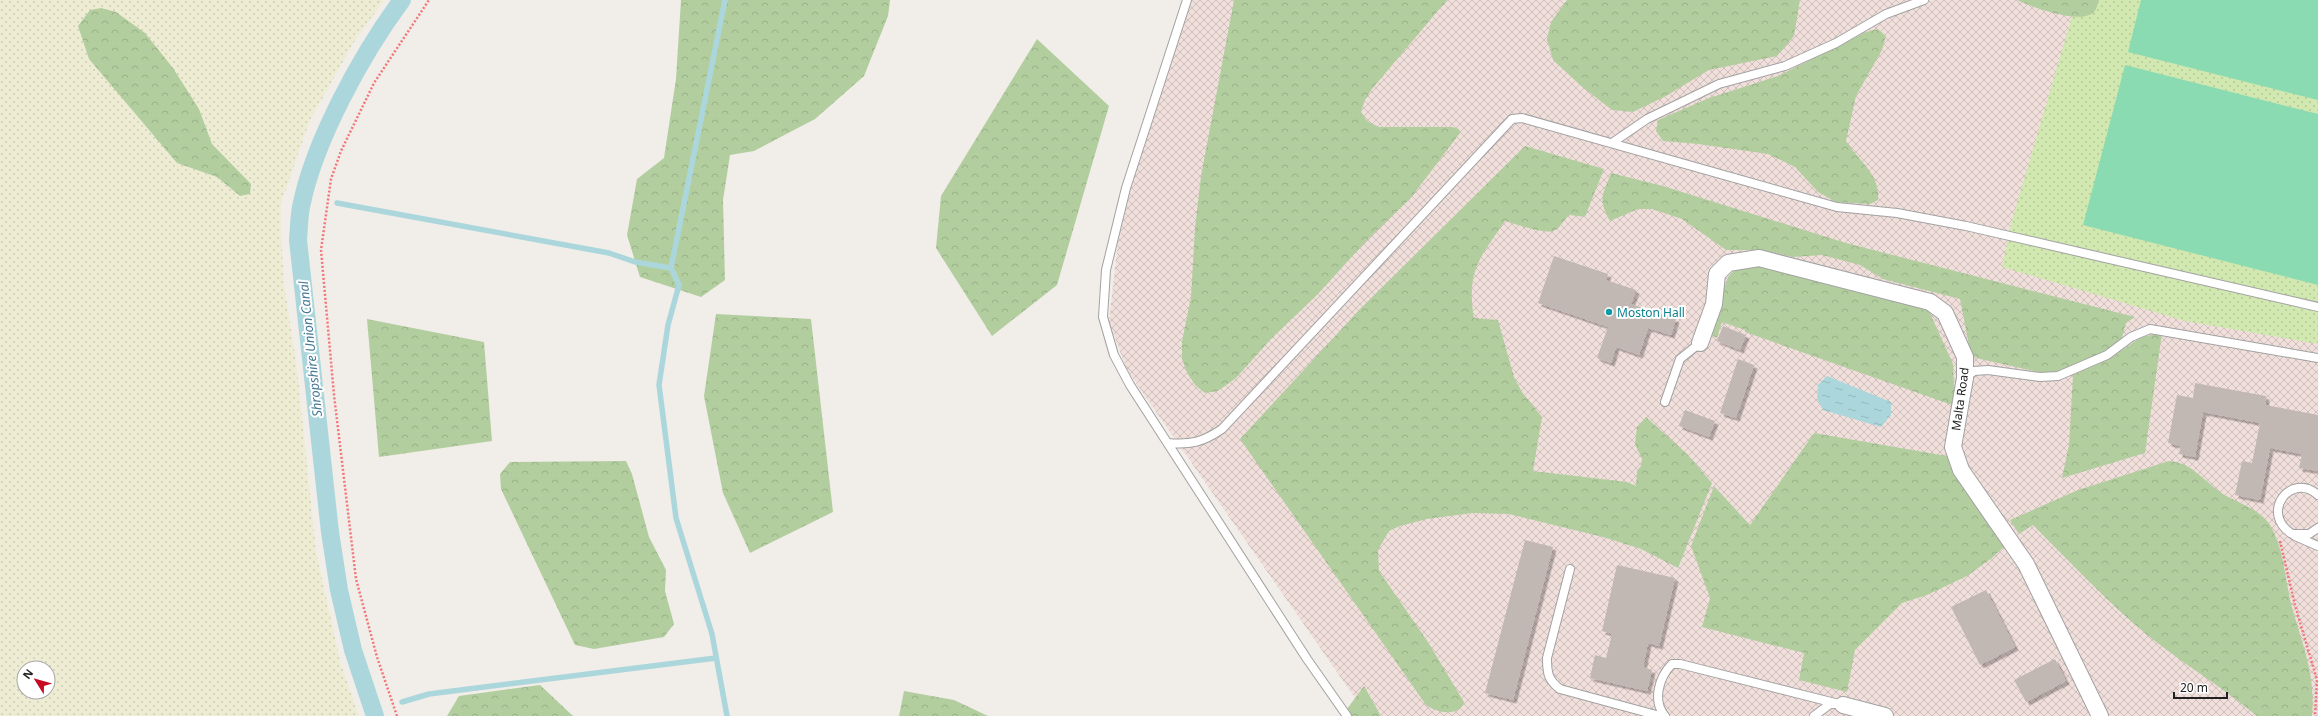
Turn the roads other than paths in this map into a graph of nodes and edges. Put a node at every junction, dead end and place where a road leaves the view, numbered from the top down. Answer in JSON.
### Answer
{"nodes":[{"id":1,"x":1188,"y":0,"type":"edge"},
{"id":2,"x":1924,"y":0,"type":"edge"},
{"id":3,"x":1612,"y":143,"type":"junction"},
{"id":4,"x":2318,"y":307,"type":"edge"},
{"id":5,"x":1700,"y":343,"type":"joint"},
{"id":6,"x":2318,"y":358,"type":"edge"},
{"id":7,"x":1965,"y":378,"type":"junction"},
{"id":8,"x":1665,"y":402,"type":"dead end"},
{"id":9,"x":1168,"y":444,"type":"junction"},
{"id":10,"x":2318,"y":495,"type":"edge"},
{"id":11,"x":2318,"y":528,"type":"edge"},
{"id":12,"x":2292,"y":534,"type":"junction"},
{"id":13,"x":2318,"y":546,"type":"edge"},
{"id":14,"x":1570,"y":568,"type":"dead end"},
{"id":15,"x":1842,"y":705,"type":"junction"},
{"id":16,"x":1347,"y":716,"type":"edge"},
{"id":17,"x":1660,"y":716,"type":"edge"},
{"id":18,"x":1665,"y":716,"type":"edge"},
{"id":19,"x":1814,"y":716,"type":"edge"},
{"id":20,"x":1885,"y":716,"type":"edge"},
{"id":21,"x":2100,"y":716,"type":"edge"}],
"edges":[{"from":1,"to":9,"type":"lane"},
{"from":2,"to":3,"type":"lane"},
{"from":3,"to":4,"type":"lane"},
{"from":3,"to":9,"type":"lane"},
{"from":5,"to":7,"type":"street","name":"Malta Road"},
{"from":5,"to":8,"type":"lane"},
{"from":6,"to":7,"type":"lane"},
{"from":7,"to":21,"type":"street","name":"Malta Road"},
{"from":9,"to":16,"type":"lane"},
{"from":10,"to":12,"type":"lane"},
{"from":11,"to":12,"type":"lane"},
{"from":12,"to":13,"type":"lane"},
{"from":14,"to":17,"type":"lane"},
{"from":15,"to":18,"type":"lane"},
{"from":15,"to":19,"type":"lane"},
{"from":15,"to":20,"type":"street"}]}
